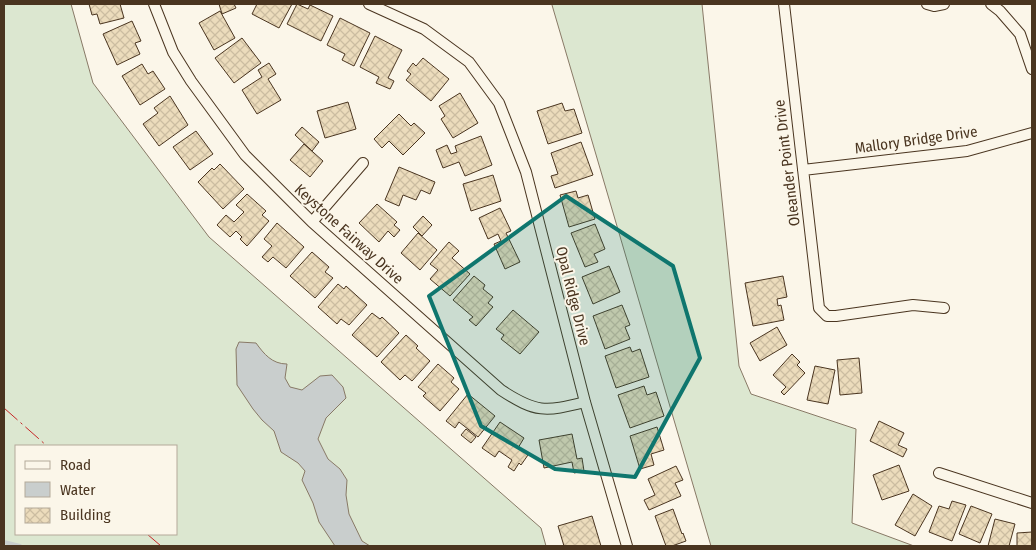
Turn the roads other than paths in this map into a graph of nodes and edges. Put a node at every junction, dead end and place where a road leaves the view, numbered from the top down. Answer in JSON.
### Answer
{"nodes":[{"id":1,"x":154,"y":4,"type":"edge"},
{"id":2,"x":370,"y":4,"type":"edge"},
{"id":3,"x":784,"y":4,"type":"edge"},
{"id":4,"x":927,"y":4,"type":"edge"},
{"id":5,"x":944,"y":4,"type":"edge"},
{"id":6,"x":991,"y":4,"type":"edge"},
{"id":7,"x":1032,"y":69,"type":"edge"},
{"id":8,"x":1032,"y":133,"type":"edge"},
{"id":9,"x":363,"y":163,"type":"dead end"},
{"id":10,"x":803,"y":170,"type":"junction"},
{"id":11,"x":312,"y":222,"type":"junction"},
{"id":12,"x":944,"y":308,"type":"dead end"},
{"id":13,"x":585,"y":402,"type":"junction"},
{"id":14,"x":939,"y":472,"type":"dead end"},
{"id":15,"x":1032,"y":503,"type":"edge"},
{"id":16,"x":627,"y":546,"type":"edge"}],
"edges":[{"from":1,"to":11,"type":"street","name":"Keystone Fairway Drive"},
{"from":2,"to":13,"type":"street","name":"Opal Ridge Drive"},
{"from":3,"to":10,"type":"street","name":"Oleander Point Drive"},
{"from":4,"to":5,"type":"street"},
{"from":6,"to":7,"type":"street"},
{"from":8,"to":10,"type":"street","name":"Mallory Bridge Drive"},
{"from":9,"to":11,"type":"street"},
{"from":10,"to":12,"type":"street","name":"Oleander Point Drive"},
{"from":11,"to":13,"type":"street","name":"Keystone Fairway Drive"},
{"from":13,"to":16,"type":"street","name":"Opal Ridge Drive"},
{"from":14,"to":15,"type":"street"}]}
